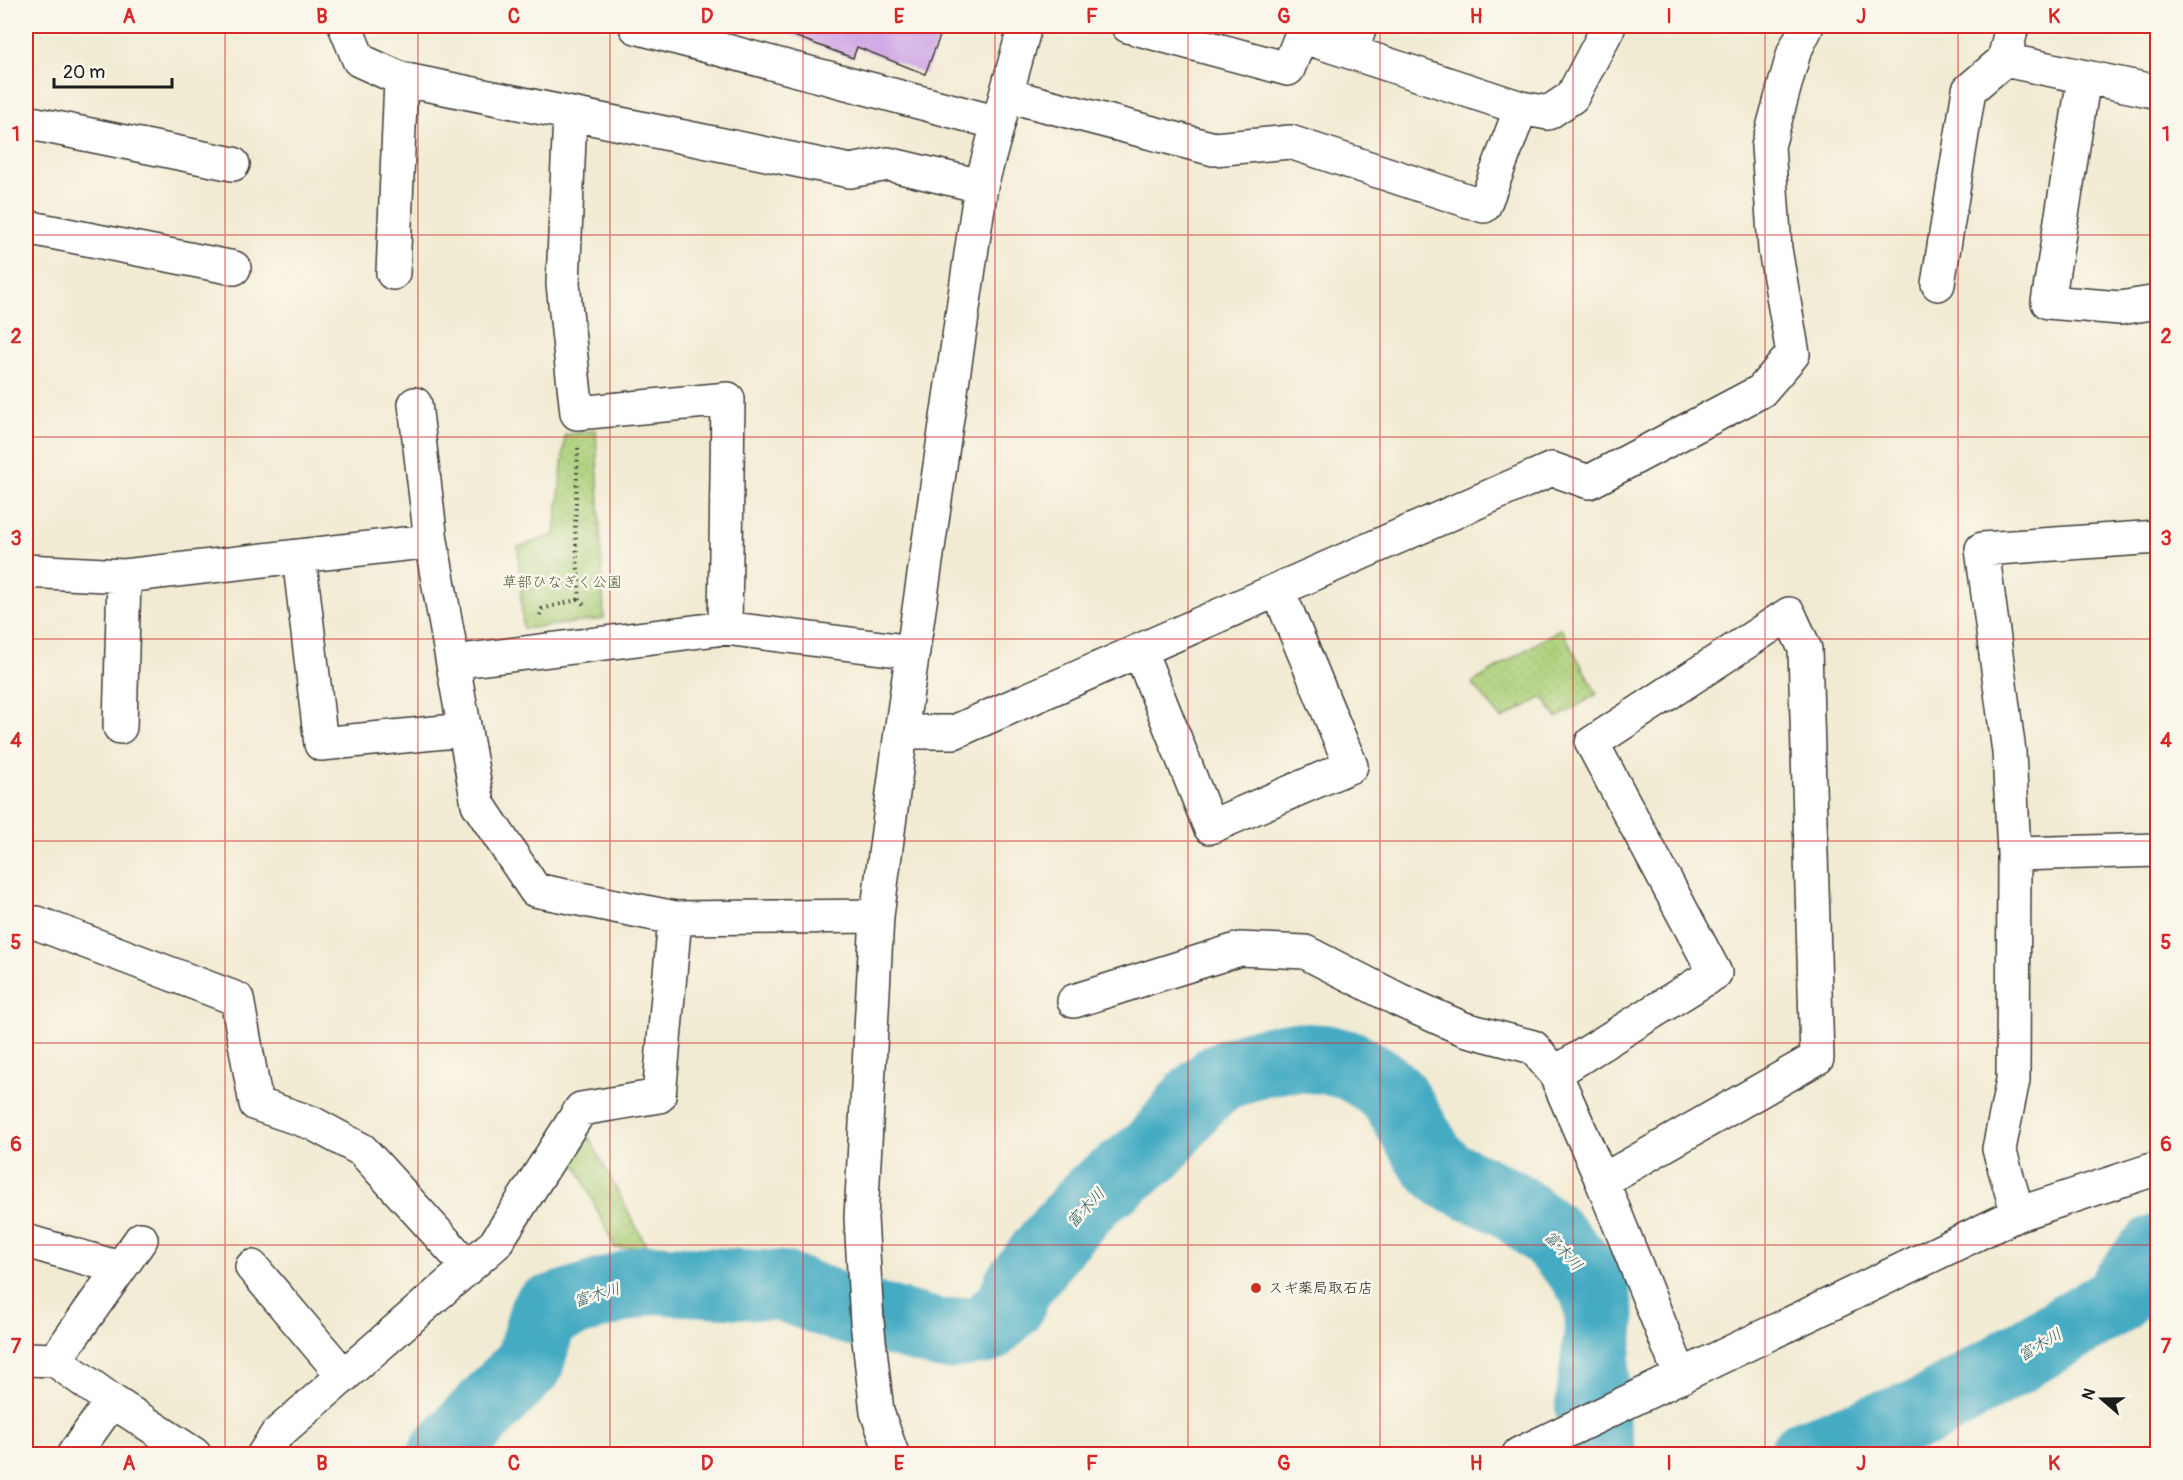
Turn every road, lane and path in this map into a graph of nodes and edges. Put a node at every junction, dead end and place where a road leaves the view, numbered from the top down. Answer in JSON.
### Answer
{"nodes":[{"id":1,"x":345,"y":26,"type":"edge"},
{"id":2,"x":1025,"y":26,"type":"edge"},
{"id":3,"x":1128,"y":26,"type":"edge"},
{"id":4,"x":1609,"y":26,"type":"edge"},
{"id":5,"x":1807,"y":26,"type":"edge"},
{"id":6,"x":2012,"y":26,"type":"edge"},
{"id":7,"x":636,"y":27,"type":"dead end"},
{"id":8,"x":1356,"y":39,"type":"edge"},
{"id":9,"x":2004,"y":60,"type":"junction"},
{"id":10,"x":2084,"y":78,"type":"junction"},
{"id":11,"x":401,"y":80,"type":"junction"},
{"id":12,"x":2157,"y":92,"type":"edge"},
{"id":13,"x":1521,"y":108,"type":"junction"},
{"id":14,"x":1002,"y":109,"type":"junction"},
{"id":15,"x":570,"y":114,"type":"junction"},
{"id":16,"x":26,"y":122,"type":"edge"},
{"id":17,"x":233,"y":164,"type":"dead end"},
{"id":18,"x":981,"y":186,"type":"junction"},
{"id":19,"x":26,"y":226,"type":"edge"},
{"id":20,"x":234,"y":268,"type":"dead end"},
{"id":21,"x":393,"y":273,"type":"dead end"},
{"id":22,"x":1938,"y":284,"type":"dead end"},
{"id":23,"x":2157,"y":302,"type":"edge"},
{"id":24,"x":415,"y":404,"type":"dead end"},
{"id":25,"x":578,"y":452,"type":"dead end"},
{"id":26,"x":2157,"y":537,"type":"edge"},
{"id":27,"x":431,"y":541,"type":"junction"},
{"id":28,"x":299,"y":556,"type":"junction"},
{"id":29,"x":26,"y":571,"type":"edge"},
{"id":30,"x":124,"y":576,"type":"junction"},
{"id":31,"x":1278,"y":590,"type":"junction"},
{"id":32,"x":580,"y":599,"type":"junction"},
{"id":33,"x":542,"y":609,"type":"dead end"},
{"id":34,"x":725,"y":628,"type":"junction"},
{"id":35,"x":601,"y":644,"type":"junction"},
{"id":36,"x":1140,"y":651,"type":"junction"},
{"id":37,"x":913,"y":652,"type":"junction"},
{"id":38,"x":453,"y":662,"type":"junction"},
{"id":39,"x":120,"y":727,"type":"dead end"},
{"id":40,"x":465,"y":730,"type":"junction"},
{"id":41,"x":901,"y":732,"type":"junction"},
{"id":42,"x":2157,"y":850,"type":"edge"},
{"id":43,"x":2014,"y":854,"type":"junction"},
{"id":44,"x":877,"y":916,"type":"junction"},
{"id":45,"x":675,"y":918,"type":"junction"},
{"id":46,"x":37,"y":922,"type":"dead end"},
{"id":47,"x":1074,"y":1001,"type":"dead end"},
{"id":48,"x":1555,"y":1073,"type":"junction"},
{"id":49,"x":2157,"y":1168,"type":"edge"},
{"id":50,"x":1602,"y":1181,"type":"junction"},
{"id":51,"x":2018,"y":1214,"type":"junction"},
{"id":52,"x":141,"y":1239,"type":"dead end"},
{"id":53,"x":26,"y":1241,"type":"edge"},
{"id":54,"x":252,"y":1267,"type":"dead end"},
{"id":55,"x":120,"y":1268,"type":"junction"},
{"id":56,"x":468,"y":1268,"type":"junction"},
{"id":57,"x":40,"y":1359,"type":"edge"},
{"id":58,"x":344,"y":1376,"type":"junction"},
{"id":59,"x":1681,"y":1377,"type":"junction"},
{"id":60,"x":112,"y":1401,"type":"junction"},
{"id":61,"x":74,"y":1455,"type":"edge"},
{"id":62,"x":194,"y":1455,"type":"edge"},
{"id":63,"x":264,"y":1455,"type":"edge"},
{"id":64,"x":892,"y":1455,"type":"edge"},
{"id":65,"x":1519,"y":1455,"type":"edge"}],
"edges":[{"from":1,"to":11,"type":"street"},
{"from":2,"to":14,"type":"street"},
{"from":3,"to":8,"type":"street"},
{"from":4,"to":13,"type":"street"},
{"from":5,"to":31,"type":"street"},
{"from":6,"to":9,"type":"street"},
{"from":7,"to":14,"type":"street"},
{"from":8,"to":13,"type":"street"},
{"from":9,"to":10,"type":"street"},
{"from":9,"to":22,"type":"street"},
{"from":10,"to":12,"type":"street"},
{"from":10,"to":23,"type":"street"},
{"from":11,"to":15,"type":"street"},
{"from":11,"to":21,"type":"street"},
{"from":13,"to":14,"type":"street"},
{"from":14,"to":18,"type":"street"},
{"from":15,"to":18,"type":"street"},
{"from":15,"to":34,"type":"street"},
{"from":16,"to":17,"type":"street"},
{"from":18,"to":37,"type":"street"},
{"from":19,"to":20,"type":"street"},
{"from":24,"to":27,"type":"street"},
{"from":25,"to":32,"type":"path"},
{"from":26,"to":43,"type":"street"},
{"from":27,"to":28,"type":"street"},
{"from":27,"to":38,"type":"street"},
{"from":28,"to":30,"type":"street"},
{"from":28,"to":40,"type":"street"},
{"from":29,"to":30,"type":"street"},
{"from":30,"to":39,"type":"street"},
{"from":31,"to":36,"type":"street"},
{"from":31,"to":36,"type":"street"},
{"from":32,"to":33,"type":"path"},
{"from":32,"to":35,"type":"path"},
{"from":34,"to":35,"type":"street"},
{"from":34,"to":37,"type":"street"},
{"from":35,"to":38,"type":"street"},
{"from":36,"to":41,"type":"street"},
{"from":37,"to":41,"type":"street"},
{"from":38,"to":40,"type":"street"},
{"from":40,"to":45,"type":"street"},
{"from":41,"to":44,"type":"street"},
{"from":42,"to":43,"type":"street"},
{"from":43,"to":51,"type":"street"},
{"from":44,"to":45,"type":"street"},
{"from":44,"to":64,"type":"street"},
{"from":45,"to":56,"type":"street"},
{"from":46,"to":56,"type":"street"},
{"from":47,"to":48,"type":"street"},
{"from":48,"to":50,"type":"street"},
{"from":48,"to":50,"type":"street"},
{"from":49,"to":51,"type":"street"},
{"from":50,"to":59,"type":"street"},
{"from":51,"to":59,"type":"street"},
{"from":52,"to":55,"type":"street"},
{"from":53,"to":55,"type":"street"},
{"from":54,"to":58,"type":"street"},
{"from":55,"to":57,"type":"street"},
{"from":56,"to":58,"type":"street"},
{"from":57,"to":60,"type":"street"},
{"from":58,"to":63,"type":"street"},
{"from":59,"to":65,"type":"street"},
{"from":60,"to":61,"type":"street"},
{"from":60,"to":62,"type":"street"}]}
